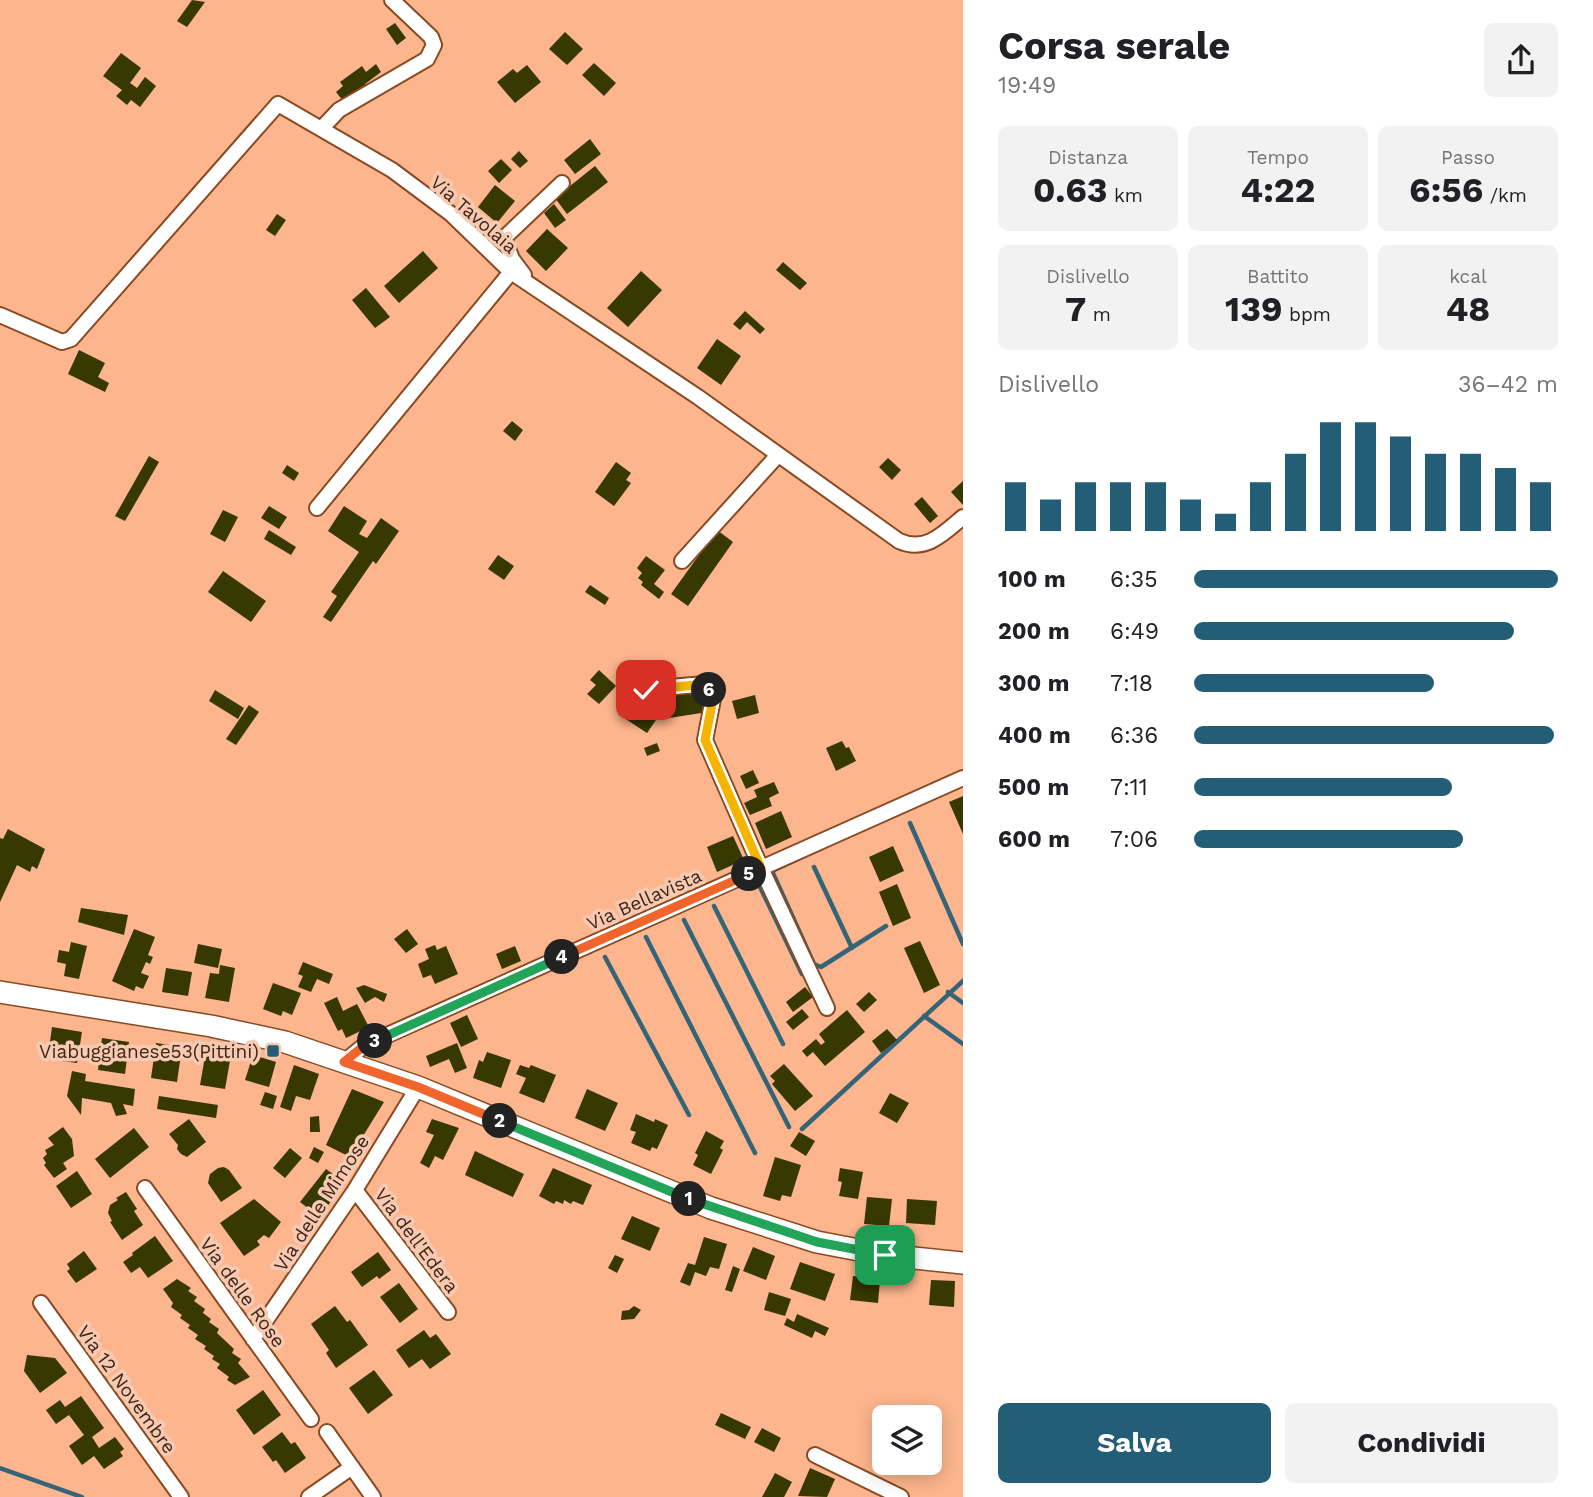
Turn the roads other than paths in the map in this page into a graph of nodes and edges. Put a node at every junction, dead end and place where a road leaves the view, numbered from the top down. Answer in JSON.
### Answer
{"nodes":[{"id":1,"x":392,"y":0,"type":"edge"},
{"id":2,"x":408,"y":7,"type":"edge"},
{"id":3,"x":321,"y":129,"type":"junction"},
{"id":4,"x":562,"y":183,"type":"dead end"},
{"id":5,"x":511,"y":271,"type":"junction"},
{"id":6,"x":531,"y":285,"type":"junction"},
{"id":7,"x":0,"y":315,"type":"edge"},
{"id":8,"x":778,"y":455,"type":"junction"},
{"id":9,"x":317,"y":508,"type":"dead end"},
{"id":10,"x":963,"y":517,"type":"edge"},
{"id":11,"x":682,"y":561,"type":"dead end"},
{"id":12,"x":646,"y":690,"type":"dead end"},
{"id":13,"x":963,"y":778,"type":"edge"},
{"id":14,"x":761,"y":868,"type":"junction"},
{"id":15,"x":0,"y":992,"type":"edge"},
{"id":16,"x":827,"y":1008,"type":"dead end"},
{"id":17,"x":344,"y":1062,"type":"junction"},
{"id":18,"x":418,"y":1087,"type":"junction"},
{"id":19,"x":145,"y":1188,"type":"dead end"},
{"id":20,"x":355,"y":1190,"type":"junction"},
{"id":21,"x":963,"y":1263,"type":"edge"},
{"id":22,"x":41,"y":1303,"type":"dead end"},
{"id":23,"x":448,"y":1312,"type":"dead end"},
{"id":24,"x":253,"y":1339,"type":"junction"},
{"id":25,"x":311,"y":1419,"type":"dead end"},
{"id":26,"x":327,"y":1432,"type":"dead end"},
{"id":27,"x":815,"y":1455,"type":"dead end"},
{"id":28,"x":352,"y":1467,"type":"junction"},
{"id":29,"x":181,"y":1497,"type":"edge"},
{"id":30,"x":309,"y":1497,"type":"edge"},
{"id":31,"x":373,"y":1497,"type":"edge"},
{"id":32,"x":901,"y":1497,"type":"edge"}],
"edges":[{"from":1,"to":2,"type":"street"},
{"from":2,"to":3,"type":"street"},
{"from":3,"to":5,"type":"street","name":"Via Tavolaia"},
{"from":3,"to":7,"type":"street","name":"Via Tavolaia"},
{"from":4,"to":6,"type":"street"},
{"from":5,"to":6,"type":"street","name":"Via Tavolaia"},
{"from":5,"to":9,"type":"street"},
{"from":6,"to":8,"type":"street","name":"Via Tavolaia"},
{"from":8,"to":10,"type":"street","name":"Via Tavolaia"},
{"from":8,"to":11,"type":"street"},
{"from":12,"to":14,"type":"street"},
{"from":13,"to":14,"type":"street","name":"Via Bellavista"},
{"from":14,"to":16,"type":"street"},
{"from":14,"to":17,"type":"street","name":"Via Bellavista"},
{"from":15,"to":17,"type":"main road"},
{"from":17,"to":18,"type":"main road"},
{"from":18,"to":20,"type":"street","name":"Via delle Mimose"},
{"from":18,"to":21,"type":"main road"},
{"from":19,"to":24,"type":"street","name":"Via delle Rose"},
{"from":20,"to":23,"type":"street","name":"Via dell'Edera"},
{"from":20,"to":24,"type":"street","name":"Via delle Mimose"},
{"from":22,"to":29,"type":"street","name":"Via 12 Novembre"},
{"from":24,"to":25,"type":"street","name":"Via delle Rose"},
{"from":26,"to":28,"type":"street"},
{"from":27,"to":32,"type":"street"},
{"from":28,"to":30,"type":"street"},
{"from":28,"to":31,"type":"street"}]}
